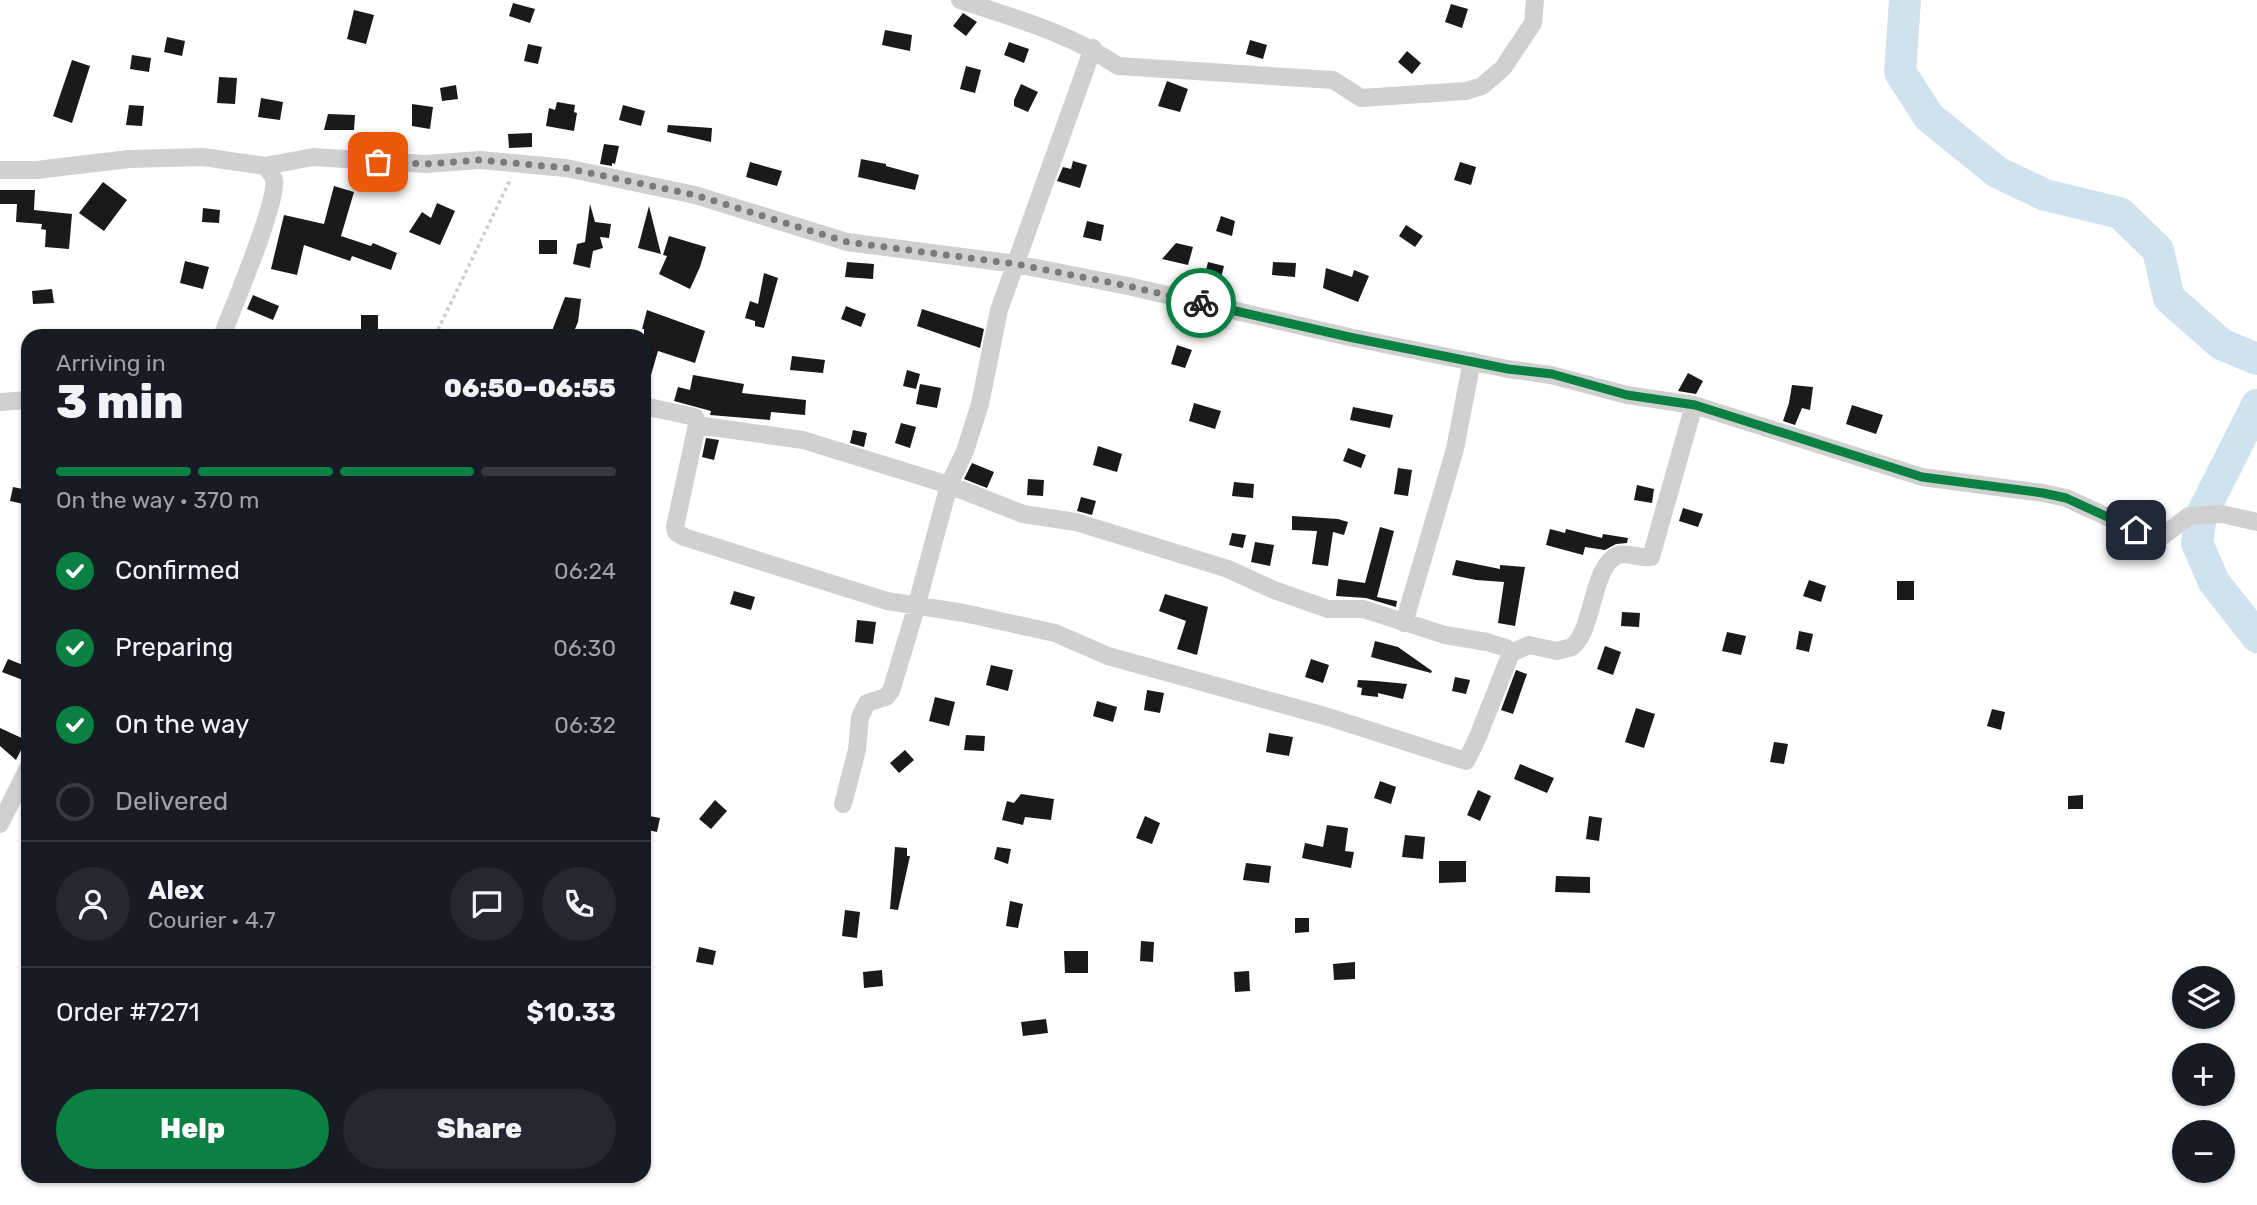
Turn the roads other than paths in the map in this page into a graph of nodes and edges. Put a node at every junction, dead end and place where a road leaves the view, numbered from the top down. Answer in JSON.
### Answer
{"nodes":[{"id":1,"x":960,"y":0,"type":"edge"},
{"id":2,"x":1535,"y":0,"type":"edge"},
{"id":3,"x":1093,"y":48,"type":"junction"},
{"id":4,"x":265,"y":166,"type":"junction"},
{"id":5,"x":0,"y":170,"type":"edge"},
{"id":6,"x":1016,"y":264,"type":"junction"},
{"id":7,"x":225,"y":329,"type":"edge"},
{"id":8,"x":1472,"y":361,"type":"junction"},
{"id":9,"x":21,"y":400,"type":"edge"},
{"id":10,"x":0,"y":402,"type":"edge"},
{"id":11,"x":1695,"y":405,"type":"junction"},
{"id":12,"x":651,"y":407,"type":"edge"},
{"id":13,"x":697,"y":425,"type":"junction"},
{"id":14,"x":949,"y":485,"type":"junction"},
{"id":15,"x":2257,"y":522,"type":"edge"},
{"id":16,"x":916,"y":605,"type":"junction"},
{"id":17,"x":1404,"y":623,"type":"junction"},
{"id":18,"x":1511,"y":653,"type":"junction"},
{"id":19,"x":21,"y":782,"type":"edge"},
{"id":20,"x":843,"y":804,"type":"dead end"},
{"id":21,"x":0,"y":824,"type":"edge"}],
"edges":[{"from":1,"to":3,"type":"street"},
{"from":2,"to":3,"type":"street"},
{"from":3,"to":6,"type":"street"},
{"from":4,"to":5,"type":"street"},
{"from":4,"to":6,"type":"street"},
{"from":4,"to":7,"type":"street"},
{"from":6,"to":8,"type":"street"},
{"from":6,"to":14,"type":"street"},
{"from":8,"to":11,"type":"street"},
{"from":8,"to":17,"type":"street"},
{"from":9,"to":10,"type":"street"},
{"from":11,"to":15,"type":"street"},
{"from":11,"to":18,"type":"street"},
{"from":12,"to":13,"type":"street"},
{"from":13,"to":14,"type":"street"},
{"from":13,"to":16,"type":"street"},
{"from":14,"to":16,"type":"street"},
{"from":14,"to":17,"type":"street"},
{"from":16,"to":18,"type":"street"},
{"from":16,"to":20,"type":"street"},
{"from":17,"to":18,"type":"street"},
{"from":19,"to":21,"type":"street"}]}
